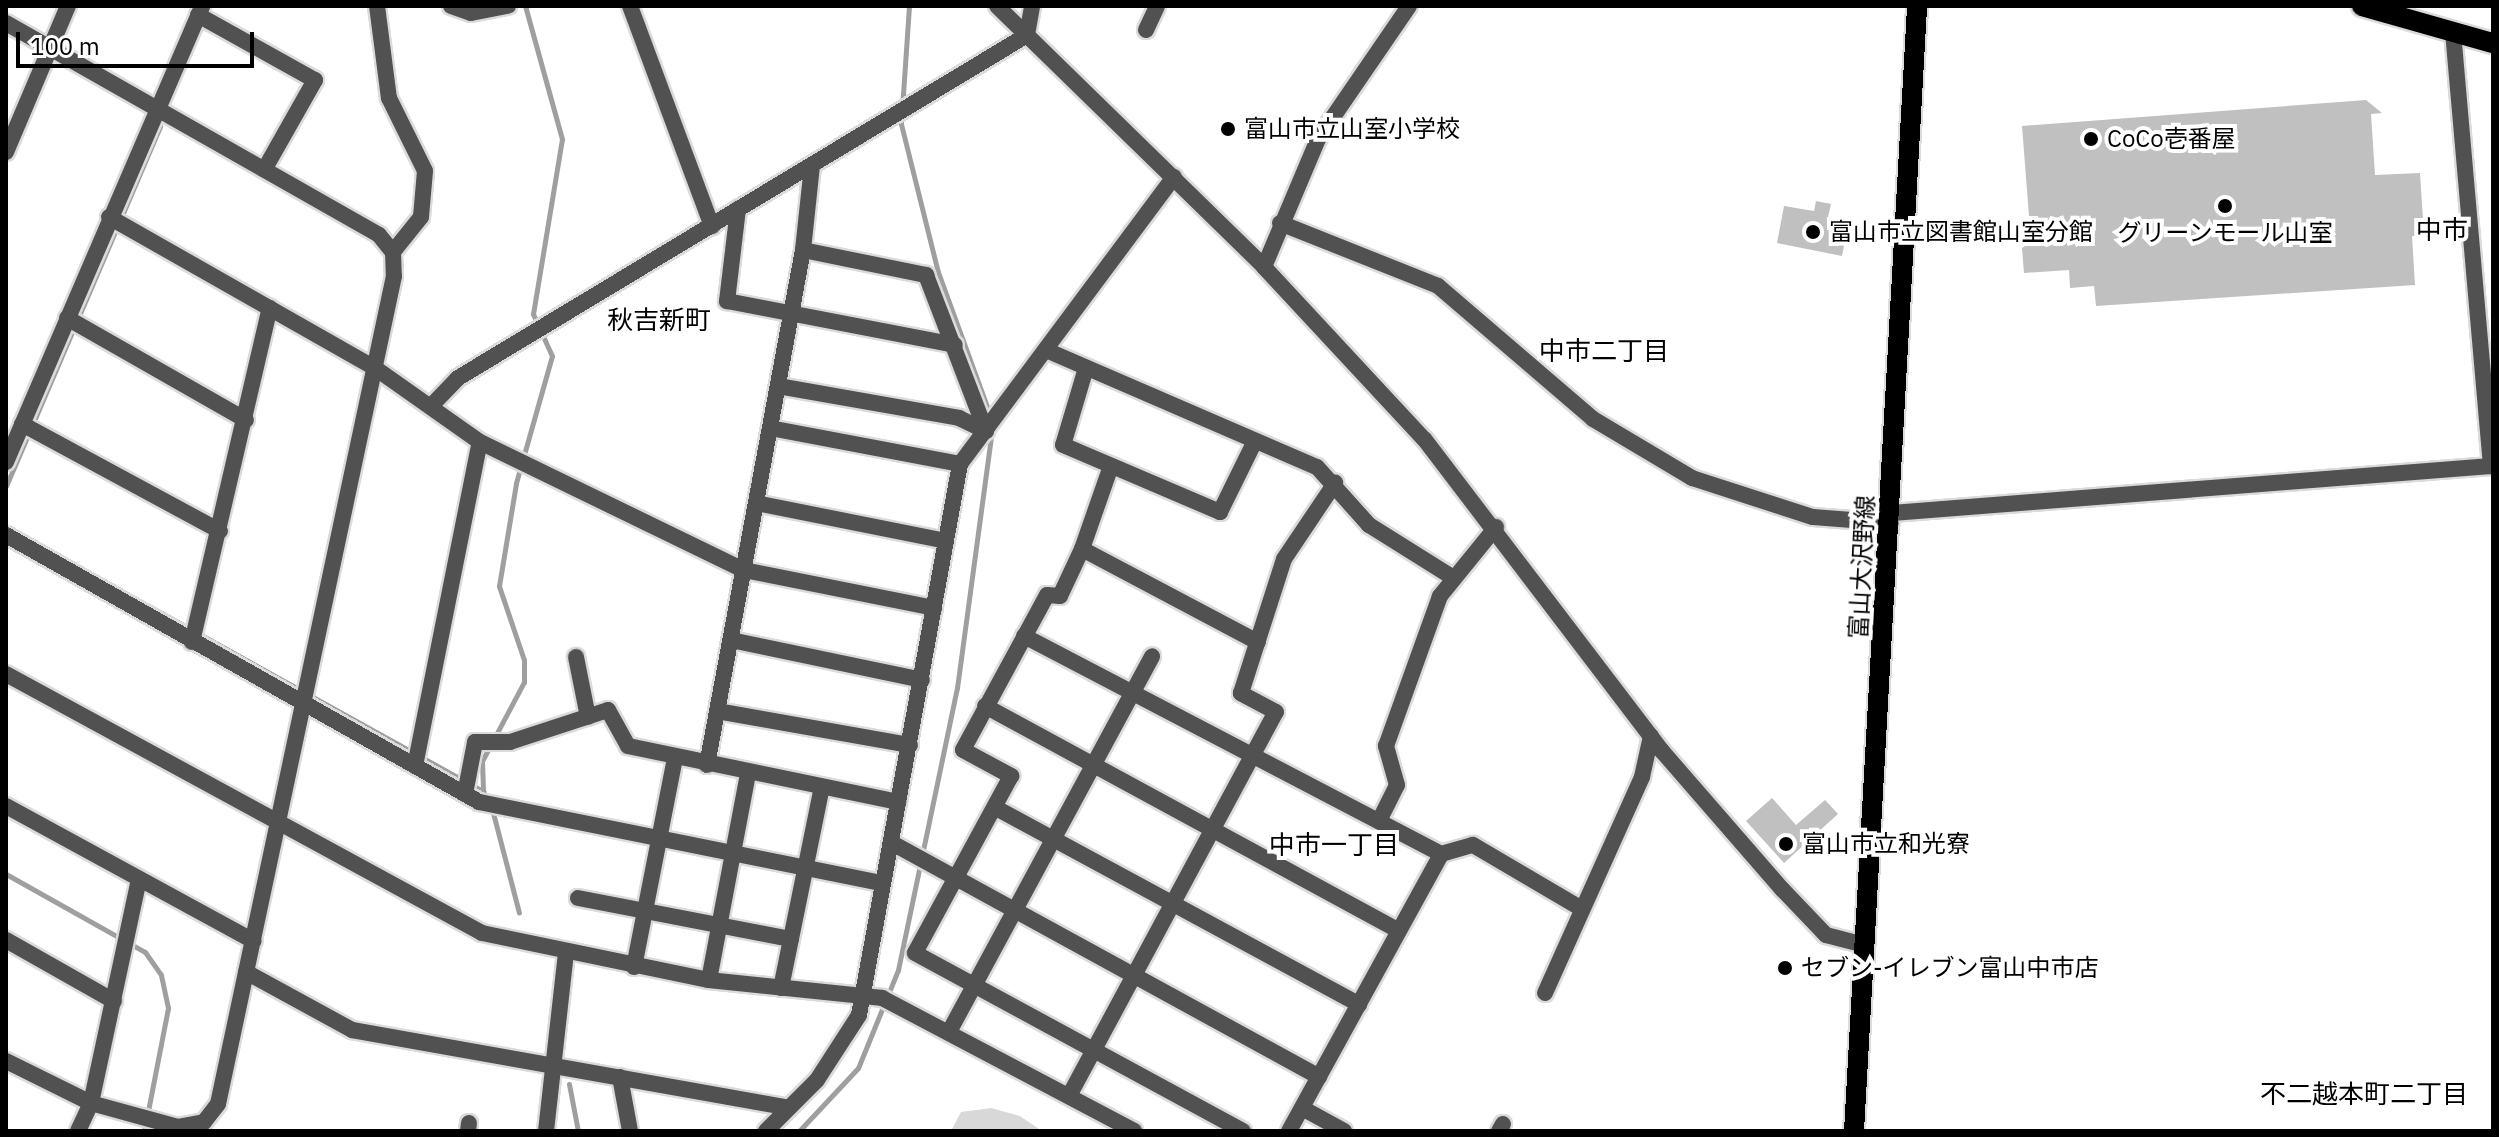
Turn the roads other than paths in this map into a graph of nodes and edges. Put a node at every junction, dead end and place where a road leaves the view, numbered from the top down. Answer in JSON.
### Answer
{"nodes":[{"id":1,"x":68,"y":6,"type":"edge"},
{"id":2,"x":377,"y":6,"type":"edge"},
{"id":3,"x":451,"y":6,"type":"edge"},
{"id":4,"x":508,"y":6,"type":"edge"},
{"id":5,"x":630,"y":6,"type":"edge"},
{"id":6,"x":997,"y":6,"type":"edge"},
{"id":7,"x":1032,"y":6,"type":"edge"},
{"id":8,"x":1157,"y":6,"type":"edge"},
{"id":9,"x":1409,"y":6,"type":"edge"},
{"id":10,"x":1917,"y":6,"type":"edge"},
{"id":11,"x":2362,"y":6,"type":"edge"},
{"id":12,"x":200,"y":10,"type":"edge"},
{"id":13,"x":6,"y":23,"type":"edge"},
{"id":14,"x":1146,"y":30,"type":"dead end"},
{"id":15,"x":2453,"y":32,"type":"junction"},
{"id":16,"x":1027,"y":35,"type":"junction"},
{"id":17,"x":2493,"y":43,"type":"edge"},
{"id":18,"x":50,"y":47,"type":"junction"},
{"id":19,"x":158,"y":110,"type":"junction"},
{"id":20,"x":6,"y":152,"type":"edge"},
{"id":21,"x":812,"y":166,"type":"junction"},
{"id":22,"x":264,"y":170,"type":"junction"},
{"id":23,"x":1174,"y":177,"type":"junction"},
{"id":24,"x":738,"y":209,"type":"junction"},
{"id":25,"x":109,"y":217,"type":"junction"},
{"id":26,"x":1280,"y":223,"type":"junction"},
{"id":27,"x":712,"y":226,"type":"junction"},
{"id":28,"x":803,"y":250,"type":"junction"},
{"id":29,"x":393,"y":252,"type":"junction"},
{"id":30,"x":1264,"y":267,"type":"junction"},
{"id":31,"x":270,"y":308,"type":"junction"},
{"id":32,"x":792,"y":313,"type":"junction"},
{"id":33,"x":67,"y":318,"type":"junction"},
{"id":34,"x":955,"y":345,"type":"junction"},
{"id":35,"x":1046,"y":350,"type":"junction"},
{"id":36,"x":375,"y":368,"type":"junction"},
{"id":37,"x":1086,"y":368,"type":"junction"},
{"id":38,"x":778,"y":386,"type":"junction"},
{"id":39,"x":432,"y":405,"type":"junction"},
{"id":40,"x":246,"y":420,"type":"junction"},
{"id":41,"x":22,"y":424,"type":"junction"},
{"id":42,"x":770,"y":428,"type":"junction"},
{"id":43,"x":986,"y":431,"type":"junction"},
{"id":44,"x":1255,"y":441,"type":"junction"},
{"id":45,"x":480,"y":442,"type":"junction"},
{"id":46,"x":6,"y":462,"type":"edge"},
{"id":47,"x":960,"y":464,"type":"junction"},
{"id":48,"x":1111,"y":466,"type":"junction"},
{"id":49,"x":1335,"y":483,"type":"junction"},
{"id":50,"x":756,"y":503,"type":"junction"},
{"id":51,"x":1891,"y":518,"type":"junction"},
{"id":52,"x":1496,"y":527,"type":"junction"},
{"id":53,"x":220,"y":531,"type":"junction"},
{"id":54,"x":6,"y":535,"type":"edge"},
{"id":55,"x":946,"y":541,"type":"junction"},
{"id":56,"x":1082,"y":549,"type":"junction"},
{"id":57,"x":744,"y":570,"type":"junction"},
{"id":58,"x":1452,"y":577,"type":"junction"},
{"id":59,"x":934,"y":608,"type":"junction"},
{"id":60,"x":1024,"y":636,"type":"junction"},
{"id":61,"x":731,"y":640,"type":"junction"},
{"id":62,"x":192,"y":642,"type":"junction"},
{"id":63,"x":1258,"y":642,"type":"junction"},
{"id":64,"x":1152,"y":656,"type":"dead end"},
{"id":65,"x":576,"y":657,"type":"dead end"},
{"id":66,"x":6,"y":674,"type":"edge"},
{"id":67,"x":922,"y":680,"type":"junction"},
{"id":68,"x":1133,"y":691,"type":"junction"},
{"id":69,"x":985,"y":706,"type":"junction"},
{"id":70,"x":303,"y":708,"type":"junction"},
{"id":71,"x":717,"y":711,"type":"junction"},
{"id":72,"x":588,"y":717,"type":"junction"},
{"id":73,"x":1651,"y":736,"type":"junction"},
{"id":74,"x":910,"y":745,"type":"junction"},
{"id":75,"x":1252,"y":757,"type":"junction"},
{"id":76,"x":675,"y":758,"type":"junction"},
{"id":77,"x":707,"y":765,"type":"junction"},
{"id":78,"x":1092,"y":765,"type":"junction"},
{"id":79,"x":415,"y":766,"type":"junction"},
{"id":80,"x":748,"y":773,"type":"junction"},
{"id":81,"x":822,"y":787,"type":"junction"},
{"id":82,"x":465,"y":794,"type":"junction"},
{"id":83,"x":898,"y":802,"type":"junction"},
{"id":84,"x":6,"y":806,"type":"edge"},
{"id":85,"x":996,"y":808,"type":"junction"},
{"id":86,"x":1379,"y":821,"type":"junction"},
{"id":87,"x":278,"y":828,"type":"junction"},
{"id":88,"x":1213,"y":831,"type":"junction"},
{"id":89,"x":1052,"y":837,"type":"junction"},
{"id":90,"x":659,"y":838,"type":"junction"},
{"id":91,"x":892,"y":843,"type":"junction"},
{"id":92,"x":733,"y":853,"type":"junction"},
{"id":93,"x":1441,"y":854,"type":"junction"},
{"id":94,"x":805,"y":868,"type":"junction"},
{"id":95,"x":139,"y":879,"type":"junction"},
{"id":96,"x":955,"y":879,"type":"junction"},
{"id":97,"x":880,"y":883,"type":"junction"},
{"id":98,"x":578,"y":898,"type":"dead end"},
{"id":99,"x":1173,"y":903,"type":"junction"},
{"id":100,"x":1582,"y":909,"type":"junction"},
{"id":101,"x":1013,"y":910,"type":"junction"},
{"id":102,"x":645,"y":911,"type":"junction"},
{"id":103,"x":719,"y":925,"type":"junction"},
{"id":104,"x":1399,"y":931,"type":"junction"},
{"id":105,"x":791,"y":939,"type":"junction"},
{"id":106,"x":6,"y":940,"type":"edge"},
{"id":107,"x":254,"y":941,"type":"junction"},
{"id":108,"x":1865,"y":945,"type":"junction"},
{"id":109,"x":566,"y":953,"type":"junction"},
{"id":110,"x":634,"y":967,"type":"junction"},
{"id":111,"x":246,"y":972,"type":"junction"},
{"id":112,"x":1135,"y":978,"type":"junction"},
{"id":113,"x":709,"y":980,"type":"junction"},
{"id":114,"x":974,"y":984,"type":"junction"},
{"id":115,"x":781,"y":988,"type":"junction"},
{"id":116,"x":864,"y":992,"type":"junction"},
{"id":117,"x":1545,"y":993,"type":"dead end"},
{"id":118,"x":114,"y":1001,"type":"junction"},
{"id":119,"x":1359,"y":1004,"type":"junction"},
{"id":120,"x":949,"y":1032,"type":"junction"},
{"id":121,"x":1095,"y":1050,"type":"junction"},
{"id":122,"x":6,"y":1061,"type":"edge"},
{"id":123,"x":553,"y":1066,"type":"junction"},
{"id":124,"x":620,"y":1077,"type":"junction"},
{"id":125,"x":1319,"y":1077,"type":"junction"},
{"id":126,"x":1069,"y":1096,"type":"junction"},
{"id":127,"x":91,"y":1103,"type":"junction"},
{"id":128,"x":788,"y":1108,"type":"junction"},
{"id":129,"x":1302,"y":1108,"type":"junction"},
{"id":130,"x":204,"y":1127,"type":"edge"},
{"id":131,"x":78,"y":1131,"type":"edge"},
{"id":132,"x":546,"y":1131,"type":"edge"},
{"id":133,"x":630,"y":1131,"type":"edge"},
{"id":134,"x":766,"y":1131,"type":"edge"},
{"id":135,"x":1134,"y":1131,"type":"edge"},
{"id":136,"x":1243,"y":1131,"type":"edge"},
{"id":137,"x":1289,"y":1131,"type":"edge"},
{"id":138,"x":1344,"y":1131,"type":"edge"},
{"id":139,"x":1854,"y":1131,"type":"edge"}],
"edges":[{"from":1,"to":18,"type":"street"},
{"from":2,"to":29,"type":"street"},
{"from":3,"to":4,"type":"street"},
{"from":5,"to":27,"type":"street"},
{"from":6,"to":16,"type":"street"},
{"from":7,"to":16,"type":"street"},
{"from":8,"to":14,"type":"street"},
{"from":9,"to":26,"type":"street"},
{"from":10,"to":51,"type":"main road","name":"富山大沢野線"},
{"from":11,"to":15,"type":"main road"},
{"from":12,"to":19,"type":"street"},
{"from":12,"to":22,"type":"street"},
{"from":13,"to":18,"type":"street"},
{"from":15,"to":17,"type":"main road"},
{"from":15,"to":51,"type":"street"},
{"from":16,"to":21,"type":"street"},
{"from":16,"to":23,"type":"street"},
{"from":18,"to":19,"type":"street"},
{"from":18,"to":20,"type":"street"},
{"from":19,"to":22,"type":"street"},
{"from":19,"to":25,"type":"street"},
{"from":21,"to":24,"type":"street"},
{"from":21,"to":28,"type":"street"},
{"from":22,"to":29,"type":"street"},
{"from":23,"to":30,"type":"street"},
{"from":23,"to":35,"type":"street"},
{"from":24,"to":27,"type":"street"},
{"from":24,"to":32,"type":"street"},
{"from":25,"to":31,"type":"street"},
{"from":25,"to":33,"type":"street"},
{"from":26,"to":30,"type":"street"},
{"from":26,"to":51,"type":"street"},
{"from":27,"to":39,"type":"street"},
{"from":28,"to":32,"type":"street"},
{"from":28,"to":34,"type":"street"},
{"from":29,"to":36,"type":"street"},
{"from":30,"to":52,"type":"street"},
{"from":31,"to":36,"type":"street"},
{"from":31,"to":40,"type":"street"},
{"from":32,"to":34,"type":"street"},
{"from":32,"to":38,"type":"street"},
{"from":33,"to":40,"type":"street"},
{"from":33,"to":41,"type":"street"},
{"from":34,"to":43,"type":"street"},
{"from":35,"to":37,"type":"street"},
{"from":35,"to":43,"type":"street"},
{"from":36,"to":39,"type":"street"},
{"from":36,"to":70,"type":"street"},
{"from":37,"to":44,"type":"street"},
{"from":37,"to":48,"type":"street"},
{"from":38,"to":42,"type":"street"},
{"from":38,"to":43,"type":"street"},
{"from":39,"to":45,"type":"street"},
{"from":40,"to":53,"type":"street"},
{"from":41,"to":46,"type":"street"},
{"from":41,"to":53,"type":"street"},
{"from":42,"to":47,"type":"street"},
{"from":42,"to":50,"type":"street"},
{"from":43,"to":47,"type":"street"},
{"from":44,"to":48,"type":"street"},
{"from":44,"to":49,"type":"street"},
{"from":45,"to":57,"type":"street"},
{"from":45,"to":79,"type":"street"},
{"from":47,"to":55,"type":"street"},
{"from":48,"to":56,"type":"street"},
{"from":49,"to":58,"type":"street"},
{"from":49,"to":63,"type":"street"},
{"from":50,"to":55,"type":"street"},
{"from":50,"to":57,"type":"street"},
{"from":51,"to":108,"type":"main road","name":"富山大沢野線"},
{"from":52,"to":58,"type":"street"},
{"from":52,"to":73,"type":"street"},
{"from":53,"to":62,"type":"street"},
{"from":54,"to":62,"type":"street"},
{"from":55,"to":59,"type":"street"},
{"from":56,"to":60,"type":"street"},
{"from":56,"to":63,"type":"street"},
{"from":57,"to":59,"type":"street"},
{"from":57,"to":61,"type":"street"},
{"from":58,"to":86,"type":"street"},
{"from":59,"to":67,"type":"street"},
{"from":60,"to":68,"type":"street"},
{"from":60,"to":69,"type":"street"},
{"from":61,"to":67,"type":"street"},
{"from":61,"to":71,"type":"street"},
{"from":62,"to":70,"type":"street"},
{"from":63,"to":75,"type":"street"},
{"from":64,"to":68,"type":"street"},
{"from":65,"to":72,"type":"street"},
{"from":66,"to":87,"type":"street"},
{"from":67,"to":74,"type":"street"},
{"from":68,"to":75,"type":"street"},
{"from":68,"to":78,"type":"street"},
{"from":69,"to":78,"type":"street"},
{"from":69,"to":85,"type":"street"},
{"from":70,"to":79,"type":"street"},
{"from":70,"to":87,"type":"street"},
{"from":71,"to":74,"type":"street"},
{"from":71,"to":77,"type":"street"},
{"from":72,"to":76,"type":"street"},
{"from":72,"to":82,"type":"street"},
{"from":73,"to":100,"type":"street"},
{"from":73,"to":108,"type":"street"},
{"from":74,"to":83,"type":"street"},
{"from":75,"to":86,"type":"street"},
{"from":75,"to":88,"type":"street"},
{"from":76,"to":77,"type":"street"},
{"from":76,"to":90,"type":"street"},
{"from":77,"to":80,"type":"street"},
{"from":78,"to":88,"type":"street"},
{"from":78,"to":89,"type":"street"},
{"from":79,"to":82,"type":"street"},
{"from":80,"to":81,"type":"street"},
{"from":80,"to":92,"type":"street"},
{"from":81,"to":83,"type":"street"},
{"from":81,"to":94,"type":"street"},
{"from":82,"to":90,"type":"street"},
{"from":83,"to":91,"type":"street"},
{"from":84,"to":95,"type":"street"},
{"from":85,"to":89,"type":"street"},
{"from":85,"to":96,"type":"street"},
{"from":86,"to":93,"type":"street"},
{"from":87,"to":107,"type":"street"},
{"from":87,"to":109,"type":"street"},
{"from":88,"to":99,"type":"street"},
{"from":88,"to":104,"type":"street"},
{"from":89,"to":99,"type":"street"},
{"from":89,"to":101,"type":"street"},
{"from":90,"to":92,"type":"street"},
{"from":90,"to":102,"type":"street"},
{"from":91,"to":96,"type":"street"},
{"from":91,"to":97,"type":"street"},
{"from":92,"to":94,"type":"street"},
{"from":92,"to":103,"type":"street"},
{"from":93,"to":100,"type":"street"},
{"from":93,"to":104,"type":"street"},
{"from":94,"to":97,"type":"street"},
{"from":94,"to":105,"type":"street"},
{"from":95,"to":107,"type":"street"},
{"from":95,"to":118,"type":"street"},
{"from":96,"to":101,"type":"street"},
{"from":96,"to":114,"type":"street"},
{"from":97,"to":116,"type":"street"},
{"from":98,"to":102,"type":"street"},
{"from":99,"to":112,"type":"street"},
{"from":99,"to":119,"type":"street"},
{"from":100,"to":117,"type":"street"},
{"from":101,"to":112,"type":"street"},
{"from":101,"to":114,"type":"street"},
{"from":102,"to":103,"type":"street"},
{"from":102,"to":110,"type":"street"},
{"from":103,"to":105,"type":"street"},
{"from":103,"to":113,"type":"street"},
{"from":104,"to":119,"type":"street"},
{"from":105,"to":115,"type":"street"},
{"from":106,"to":118,"type":"street"},
{"from":107,"to":111,"type":"street"},
{"from":108,"to":139,"type":"main road","name":"富山大沢野線"},
{"from":109,"to":110,"type":"street"},
{"from":109,"to":123,"type":"street"},
{"from":110,"to":113,"type":"street"},
{"from":111,"to":123,"type":"street"},
{"from":111,"to":130,"type":"street"},
{"from":112,"to":121,"type":"street"},
{"from":112,"to":125,"type":"street"},
{"from":113,"to":115,"type":"street"},
{"from":114,"to":120,"type":"street"},
{"from":114,"to":121,"type":"street"},
{"from":115,"to":116,"type":"street"},
{"from":116,"to":120,"type":"street"},
{"from":116,"to":128,"type":"street"},
{"from":118,"to":127,"type":"street"},
{"from":119,"to":125,"type":"street"},
{"from":120,"to":126,"type":"street"},
{"from":121,"to":126,"type":"street"},
{"from":121,"to":136,"type":"street"},
{"from":122,"to":127,"type":"street"},
{"from":123,"to":124,"type":"street"},
{"from":123,"to":132,"type":"street"},
{"from":124,"to":128,"type":"street"},
{"from":124,"to":133,"type":"street"},
{"from":125,"to":129,"type":"street"},
{"from":126,"to":135,"type":"street"},
{"from":127,"to":130,"type":"street"},
{"from":127,"to":131,"type":"street"},
{"from":128,"to":134,"type":"street"},
{"from":129,"to":137,"type":"street"},
{"from":129,"to":138,"type":"street"}]}
